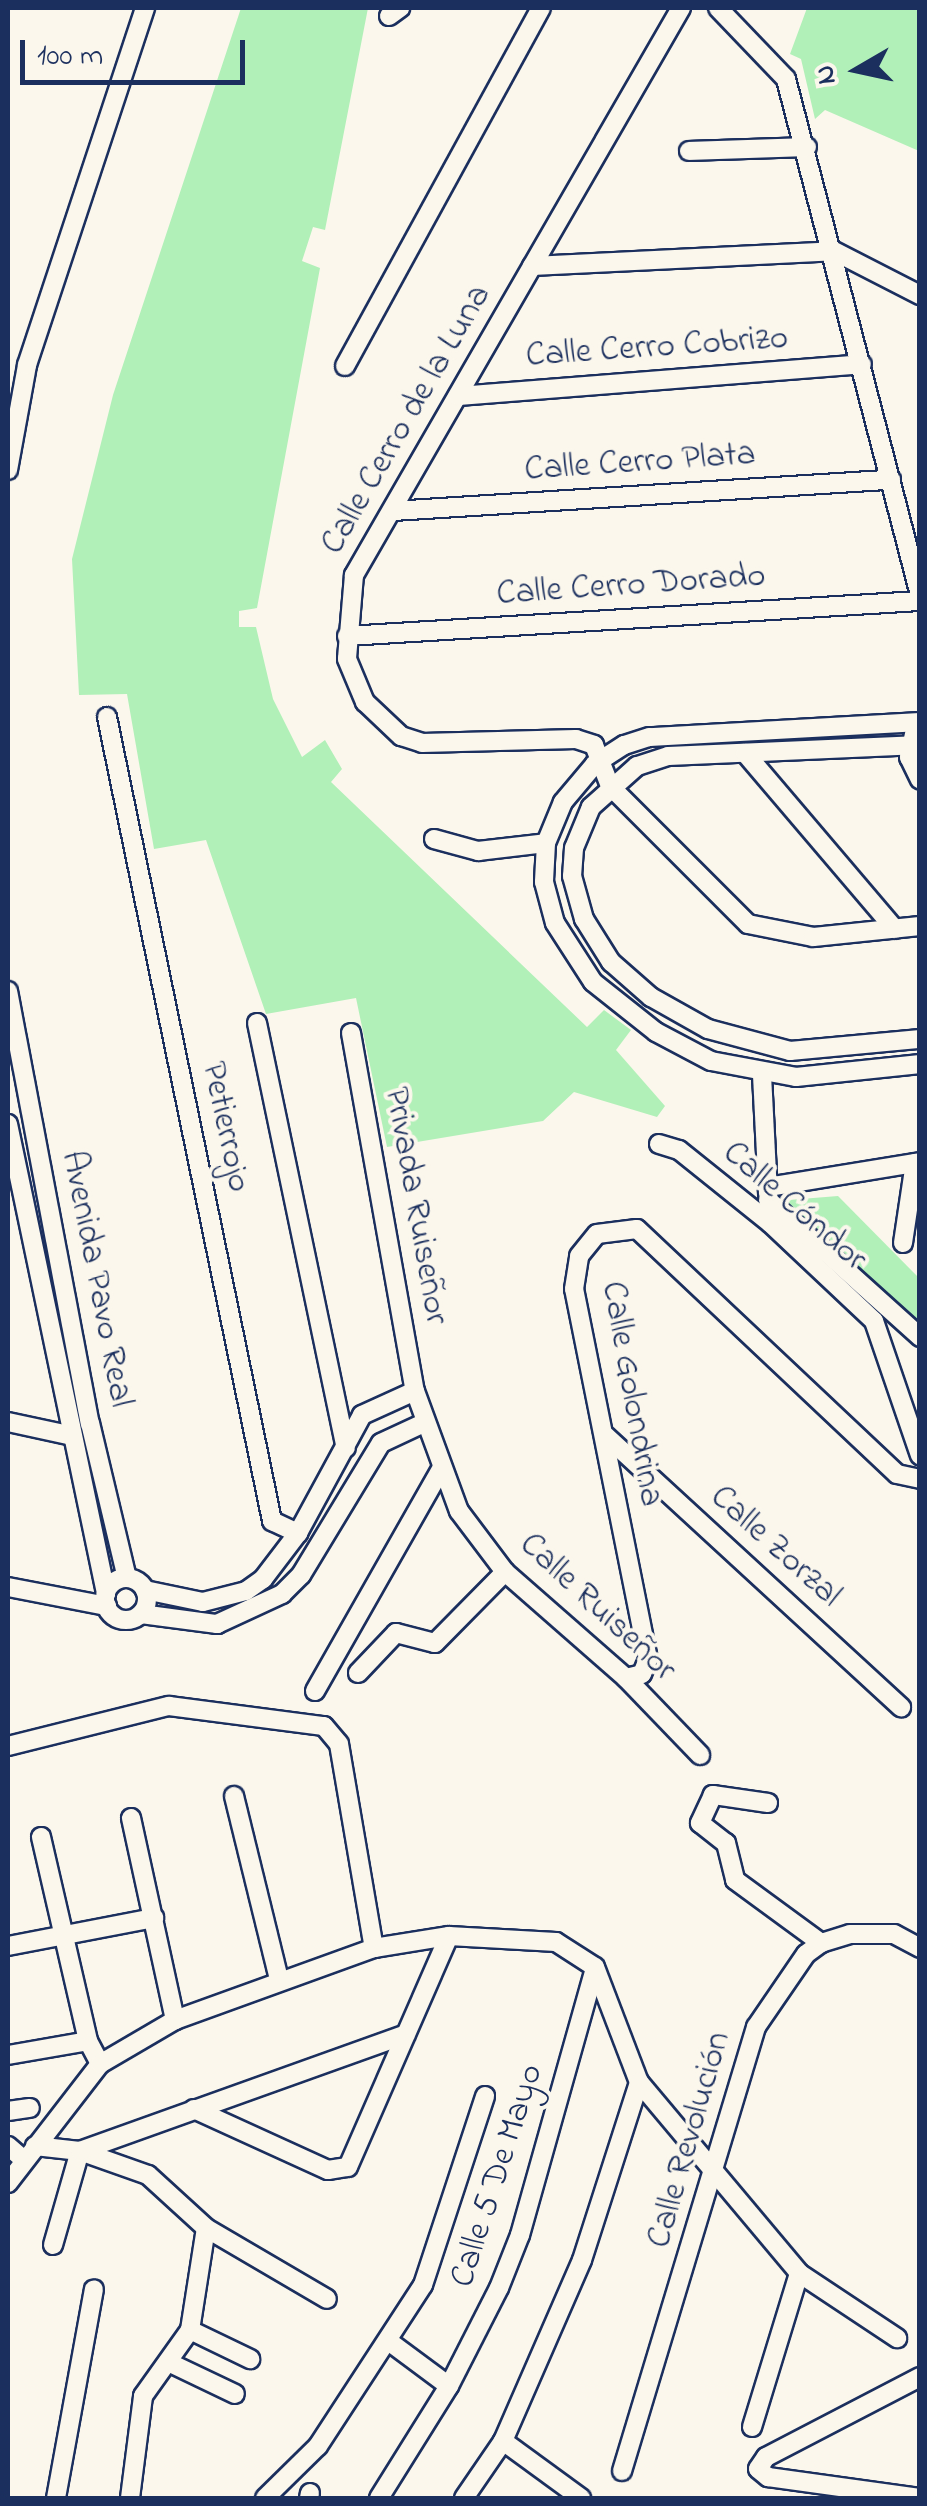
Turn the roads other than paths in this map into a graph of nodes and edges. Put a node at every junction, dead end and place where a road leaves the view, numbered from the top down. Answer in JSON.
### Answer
{"nodes":[{"id":1,"x":144,"y":8,"type":"edge"},
{"id":2,"x":540,"y":8,"type":"edge"},
{"id":3,"x":682,"y":8,"type":"edge"},
{"id":4,"x":718,"y":8,"type":"edge"},
{"id":5,"x":807,"y":147,"type":"junction"},
{"id":6,"x":690,"y":151,"type":"dead end"},
{"id":7,"x":834,"y":250,"type":"junction"},
{"id":8,"x":532,"y":266,"type":"junction"},
{"id":9,"x":920,"y":296,"type":"edge"},
{"id":10,"x":862,"y":364,"type":"junction"},
{"id":11,"x":345,"y":366,"type":"dead end"},
{"id":12,"x":458,"y":396,"type":"junction"},
{"id":13,"x":8,"y":470,"type":"edge"},
{"id":14,"x":891,"y":480,"type":"junction"},
{"id":15,"x":393,"y":511,"type":"junction"},
{"id":16,"x":920,"y":598,"type":"edge"},
{"id":17,"x":347,"y":636,"type":"junction"},
{"id":18,"x":107,"y":717,"type":"dead end"},
{"id":19,"x":917,"y":722,"type":"edge"},
{"id":20,"x":917,"y":745,"type":"edge"},
{"id":21,"x":746,"y":753,"type":"junction"},
{"id":22,"x":604,"y":758,"type":"junction"},
{"id":23,"x":920,"y":780,"type":"edge"},
{"id":24,"x":610,"y":786,"type":"junction"},
{"id":25,"x":434,"y":839,"type":"dead end"},
{"id":26,"x":546,"y":843,"type":"junction"},
{"id":27,"x":920,"y":926,"type":"edge"},
{"id":28,"x":895,"y":930,"type":"junction"},
{"id":29,"x":8,"y":991,"type":"edge"},
{"id":30,"x":257,"y":1022,"type":"dead end"},
{"id":31,"x":351,"y":1032,"type":"dead end"},
{"id":32,"x":920,"y":1039,"type":"edge"},
{"id":33,"x":749,"y":1044,"type":"junction"},
{"id":34,"x":845,"y":1050,"type":"junction"},
{"id":35,"x":920,"y":1064,"type":"edge"},
{"id":36,"x":740,"y":1069,"type":"junction"},
{"id":37,"x":846,"y":1074,"type":"junction"},
{"id":38,"x":762,"y":1075,"type":"junction"},
{"id":39,"x":8,"y":1124,"type":"edge"},
{"id":40,"x":659,"y":1144,"type":"dead end"},
{"id":41,"x":917,"y":1162,"type":"edge"},
{"id":42,"x":768,"y":1193,"type":"junction"},
{"id":43,"x":770,"y":1223,"type":"junction"},
{"id":44,"x":903,"y":1243,"type":"dead end"},
{"id":45,"x":920,"y":1337,"type":"edge"},
{"id":46,"x":416,"y":1391,"type":"junction"},
{"id":47,"x":8,"y":1422,"type":"edge"},
{"id":48,"x":424,"y":1423,"type":"junction"},
{"id":49,"x":68,"y":1434,"type":"junction"},
{"id":50,"x":606,"y":1436,"type":"junction"},
{"id":51,"x":346,"y":1448,"type":"junction"},
{"id":52,"x":920,"y":1455,"type":"edge"},
{"id":53,"x":441,"y":1469,"type":"junction"},
{"id":54,"x":920,"y":1479,"type":"edge"},
{"id":55,"x":298,"y":1533,"type":"junction"},
{"id":56,"x":505,"y":1572,"type":"junction"},
{"id":57,"x":127,"y":1578,"type":"junction"},
{"id":58,"x":8,"y":1587,"type":"edge"},
{"id":59,"x":145,"y":1590,"type":"junction"},
{"id":60,"x":106,"y":1600,"type":"junction"},
{"id":61,"x":141,"y":1614,"type":"junction"},
{"id":62,"x":358,"y":1673,"type":"dead end"},
{"id":63,"x":626,"y":1678,"type":"junction"},
{"id":64,"x":315,"y":1691,"type":"dead end"},
{"id":65,"x":901,"y":1707,"type":"dead end"},
{"id":66,"x":8,"y":1734,"type":"edge"},
{"id":67,"x":37,"y":1739,"type":"junction"},
{"id":68,"x":8,"y":1746,"type":"edge"},
{"id":69,"x":700,"y":1755,"type":"dead end"},
{"id":70,"x":234,"y":1796,"type":"dead end"},
{"id":71,"x":768,"y":1803,"type":"dead end"},
{"id":72,"x":131,"y":1818,"type":"dead end"},
{"id":73,"x":41,"y":1838,"type":"dead end"},
{"id":74,"x":154,"y":1918,"type":"junction"},
{"id":75,"x":64,"y":1936,"type":"junction"},
{"id":76,"x":449,"y":1936,"type":"junction"},
{"id":77,"x":821,"y":1943,"type":"junction"},
{"id":78,"x":8,"y":1946,"type":"edge"},
{"id":79,"x":919,"y":1946,"type":"edge"},
{"id":80,"x":374,"y":1948,"type":"junction"},
{"id":81,"x":595,"y":1967,"type":"junction"},
{"id":82,"x":279,"y":1980,"type":"junction"},
{"id":83,"x":176,"y":2020,"type":"junction"},
{"id":84,"x":406,"y":2034,"type":"junction"},
{"id":85,"x":88,"y":2042,"type":"junction"},
{"id":86,"x":8,"y":2055,"type":"edge"},
{"id":87,"x":100,"y":2064,"type":"junction"},
{"id":88,"x":639,"y":2082,"type":"junction"},
{"id":89,"x":484,"y":2096,"type":"dead end"},
{"id":90,"x":30,"y":2108,"type":"dead end"},
{"id":91,"x":194,"y":2109,"type":"junction"},
{"id":92,"x":8,"y":2111,"type":"edge"},
{"id":93,"x":8,"y":2146,"type":"edge"},
{"id":94,"x":80,"y":2151,"type":"junction"},
{"id":95,"x":30,"y":2153,"type":"junction"},
{"id":96,"x":716,"y":2171,"type":"junction"},
{"id":97,"x":8,"y":2183,"type":"edge"},
{"id":98,"x":206,"y":2228,"type":"junction"},
{"id":99,"x":54,"y":2245,"type":"dead end"},
{"id":100,"x":798,"y":2273,"type":"junction"},
{"id":101,"x":94,"y":2289,"type":"dead end"},
{"id":102,"x":328,"y":2299,"type":"dead end"},
{"id":103,"x":190,"y":2330,"type":"junction"},
{"id":104,"x":897,"y":2338,"type":"dead end"},
{"id":105,"x":391,"y":2343,"type":"junction"},
{"id":106,"x":250,"y":2360,"type":"dead end"},
{"id":107,"x":168,"y":2362,"type":"junction"},
{"id":108,"x":920,"y":2377,"type":"edge"},
{"id":109,"x":449,"y":2386,"type":"junction"},
{"id":110,"x":235,"y":2394,"type":"dead end"},
{"id":111,"x":752,"y":2428,"type":"dead end"},
{"id":112,"x":503,"y":2441,"type":"junction"},
{"id":113,"x":622,"y":2471,"type":"dead end"},
{"id":114,"x":56,"y":2498,"type":"edge"},
{"id":115,"x":130,"y":2498,"type":"edge"},
{"id":116,"x":266,"y":2498,"type":"edge"},
{"id":117,"x":379,"y":2498,"type":"edge"},
{"id":118,"x":464,"y":2498,"type":"edge"},
{"id":119,"x":582,"y":2498,"type":"edge"},
{"id":120,"x":920,"y":2498,"type":"edge"}],
"edges":[{"from":1,"to":13,"type":"street"},
{"from":2,"to":11,"type":"street"},
{"from":3,"to":8,"type":"street","name":"Calle Cerro de la Luna"},
{"from":4,"to":5,"type":"street"},
{"from":5,"to":6,"type":"street"},
{"from":5,"to":7,"type":"street"},
{"from":7,"to":8,"type":"street"},
{"from":7,"to":9,"type":"street"},
{"from":7,"to":10,"type":"street"},
{"from":8,"to":12,"type":"street","name":"Calle Cerro de la Luna"},
{"from":10,"to":12,"type":"street","name":"Calle Cerro Cobrizo"},
{"from":10,"to":14,"type":"street"},
{"from":12,"to":15,"type":"street","name":"Calle Cerro de la Luna"},
{"from":14,"to":15,"type":"street","name":"Calle Cerro Plata"},
{"from":14,"to":16,"type":"street"},
{"from":15,"to":17,"type":"street","name":"Calle Cerro de la Luna"},
{"from":16,"to":17,"type":"street","name":"Calle Cerro Dorado"},
{"from":17,"to":22,"type":"street","name":"Calle Cerro de la Luna"},
{"from":18,"to":55,"type":"street","name":"Petierrojo"},
{"from":19,"to":20,"type":"street"},
{"from":19,"to":22,"type":"street"},
{"from":20,"to":21,"type":"street"},
{"from":20,"to":23,"type":"street"},
{"from":21,"to":24,"type":"street"},
{"from":21,"to":28,"type":"street"},
{"from":22,"to":24,"type":"street"},
{"from":22,"to":26,"type":"street"},
{"from":24,"to":28,"type":"street"},
{"from":24,"to":33,"type":"street"},
{"from":25,"to":26,"type":"street"},
{"from":26,"to":36,"type":"street"},
{"from":27,"to":28,"type":"street"},
{"from":29,"to":57,"type":"street","name":"Avenida Pavo Real"},
{"from":30,"to":51,"type":"street"},
{"from":31,"to":46,"type":"street","name":"Privada Ruiseñor"},
{"from":32,"to":34,"type":"street"},
{"from":33,"to":34,"type":"street"},
{"from":33,"to":36,"type":"street"},
{"from":34,"to":37,"type":"street"},
{"from":35,"to":37,"type":"street"},
{"from":36,"to":38,"type":"street"},
{"from":37,"to":38,"type":"street"},
{"from":38,"to":42,"type":"street"},
{"from":39,"to":49,"type":"street","name":"Avenida Pavo Real"},
{"from":40,"to":43,"type":"street","name":"Calle Cóndor"},
{"from":41,"to":42,"type":"street"},
{"from":41,"to":44,"type":"street"},
{"from":42,"to":43,"type":"street"},
{"from":42,"to":45,"type":"street"},
{"from":43,"to":52,"type":"street","name":"Calle Cóndor"},
{"from":46,"to":48,"type":"street","name":"Calle Ruiseñor"},
{"from":46,"to":51,"type":"street"},
{"from":47,"to":49,"type":"street"},
{"from":48,"to":53,"type":"street","name":"Calle Ruiseñor"},
{"from":48,"to":61,"type":"street"},
{"from":49,"to":60,"type":"street","name":"Avenida Pavo Real"},
{"from":50,"to":54,"type":"street","name":"Calle Golondrina"},
{"from":50,"to":63,"type":"street","name":"Calle Golondrina"},
{"from":50,"to":65,"type":"street","name":"Calle Zorzal"},
{"from":51,"to":55,"type":"street"},
{"from":53,"to":56,"type":"street","name":"Calle Ruiseñor"},
{"from":53,"to":64,"type":"street"},
{"from":55,"to":59,"type":"street"},
{"from":56,"to":62,"type":"street"},
{"from":56,"to":63,"type":"street","name":"Calle Ruiseñor"},
{"from":57,"to":59,"type":"street"},
{"from":57,"to":60,"type":"street"},
{"from":58,"to":60,"type":"street"},
{"from":59,"to":61,"type":"street"},
{"from":60,"to":61,"type":"street"},
{"from":63,"to":69,"type":"street","name":"Calle Ruiseñor"},
{"from":66,"to":67,"type":"street"},
{"from":67,"to":68,"type":"street"},
{"from":67,"to":80,"type":"street"},
{"from":70,"to":82,"type":"street"},
{"from":71,"to":77,"type":"street"},
{"from":72,"to":74,"type":"street"},
{"from":73,"to":75,"type":"street"},
{"from":74,"to":75,"type":"street"},
{"from":74,"to":83,"type":"street"},
{"from":75,"to":78,"type":"street"},
{"from":75,"to":85,"type":"street"},
{"from":76,"to":80,"type":"street"},
{"from":76,"to":81,"type":"street"},
{"from":76,"to":84,"type":"street"},
{"from":77,"to":79,"type":"street"},
{"from":77,"to":96,"type":"street","name":"Calle Revolución"},
{"from":80,"to":82,"type":"street"},
{"from":81,"to":88,"type":"street"},
{"from":81,"to":109,"type":"street","name":"Calle 5 De Mayo"},
{"from":82,"to":83,"type":"street"},
{"from":83,"to":87,"type":"street"},
{"from":84,"to":91,"type":"street"},
{"from":84,"to":91,"type":"street"},
{"from":85,"to":86,"type":"street"},
{"from":85,"to":87,"type":"street"},
{"from":87,"to":95,"type":"street"},
{"from":88,"to":96,"type":"street"},
{"from":88,"to":112,"type":"street"},
{"from":89,"to":105,"type":"street"},
{"from":90,"to":92,"type":"street"},
{"from":91,"to":94,"type":"street"},
{"from":93,"to":95,"type":"street"},
{"from":94,"to":95,"type":"street"},
{"from":94,"to":98,"type":"street"},
{"from":94,"to":99,"type":"street"},
{"from":95,"to":97,"type":"street"},
{"from":96,"to":100,"type":"street"},
{"from":96,"to":113,"type":"street","name":"Calle Revolución"},
{"from":98,"to":102,"type":"street"},
{"from":98,"to":103,"type":"street"},
{"from":100,"to":104,"type":"street"},
{"from":100,"to":111,"type":"street"},
{"from":101,"to":114,"type":"street"},
{"from":103,"to":106,"type":"street"},
{"from":103,"to":107,"type":"street"},
{"from":105,"to":109,"type":"street"},
{"from":105,"to":116,"type":"street"},
{"from":107,"to":110,"type":"street"},
{"from":107,"to":115,"type":"street"},
{"from":108,"to":120,"type":"street"},
{"from":109,"to":117,"type":"street","name":"Calle 5 De Mayo"},
{"from":112,"to":118,"type":"street"},
{"from":112,"to":119,"type":"street"}]}
